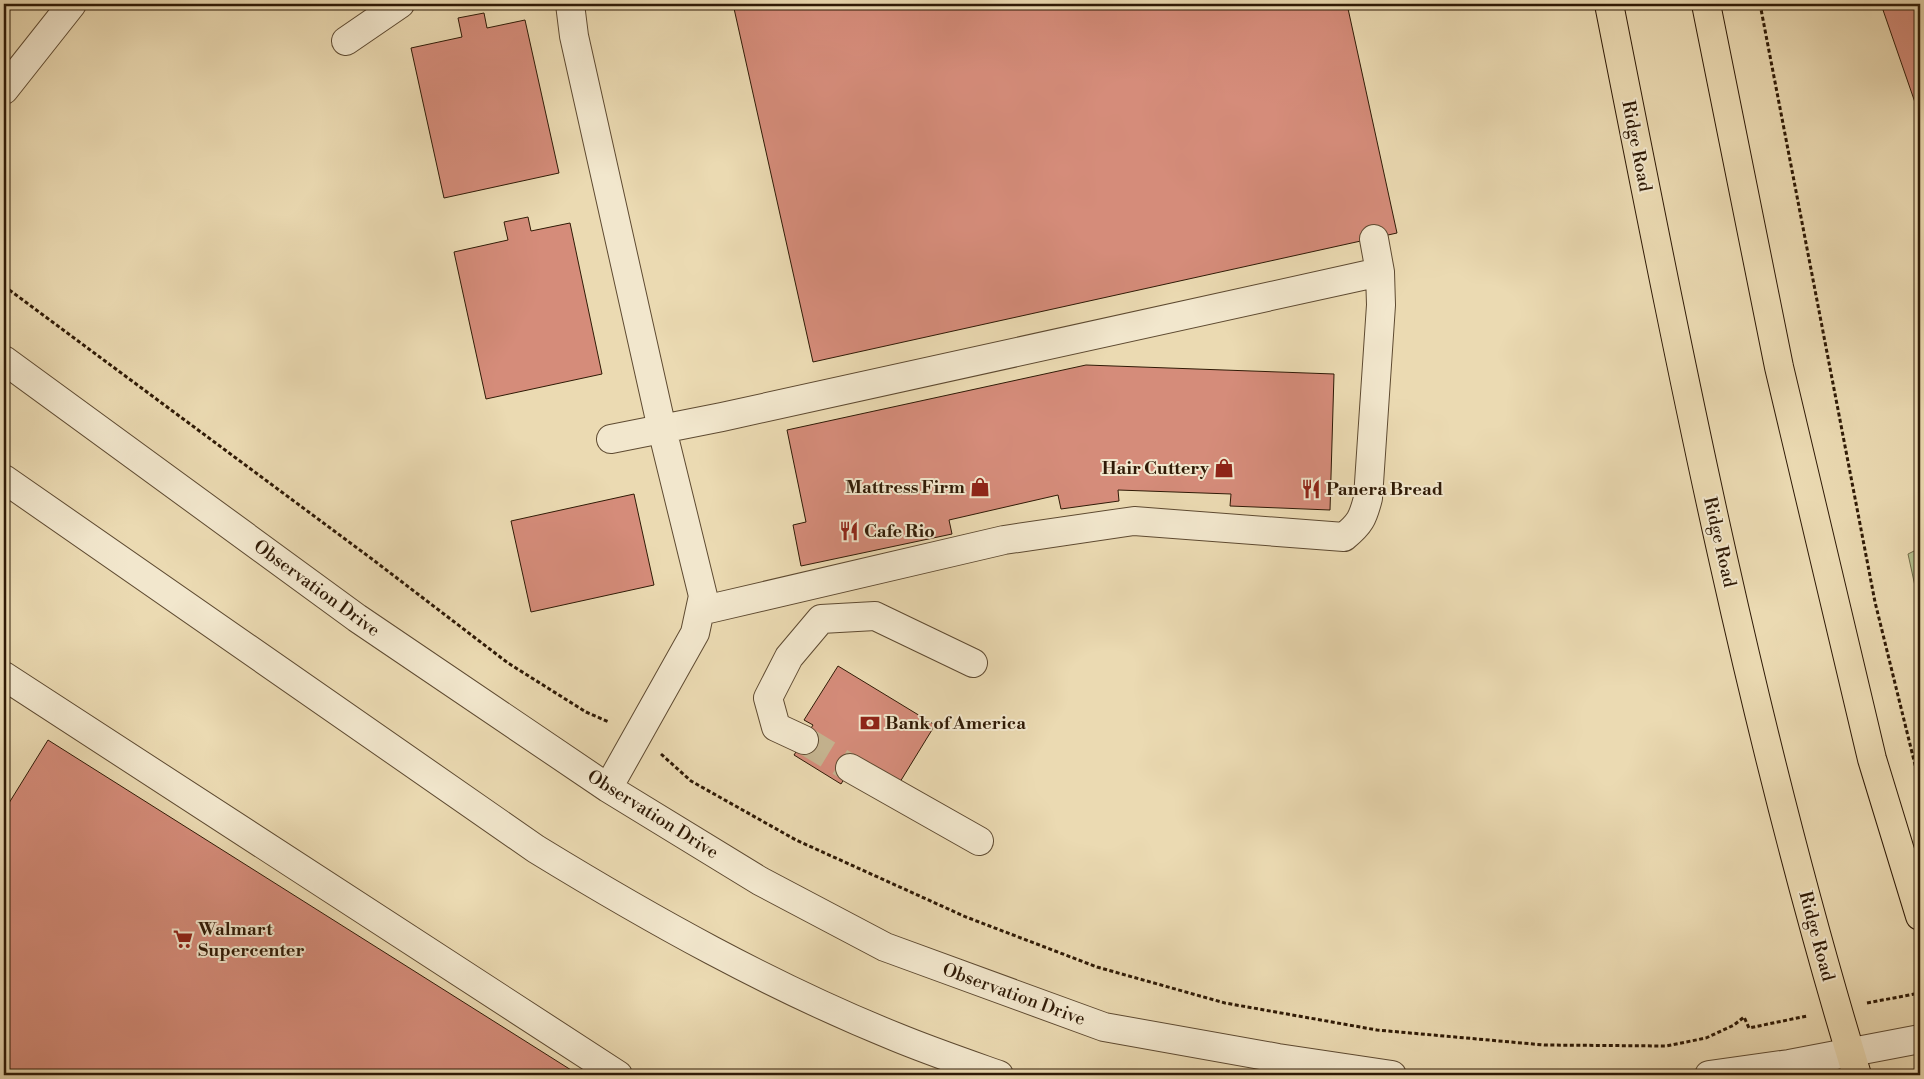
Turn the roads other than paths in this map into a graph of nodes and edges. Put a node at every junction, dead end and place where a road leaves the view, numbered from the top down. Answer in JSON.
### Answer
{"nodes":[{"id":1,"x":72,"y":4,"type":"edge"},
{"id":2,"x":400,"y":4,"type":"edge"},
{"id":3,"x":550,"y":4,"type":"edge"},
{"id":4,"x":570,"y":4,"type":"edge"},
{"id":5,"x":1609,"y":4,"type":"edge"},
{"id":6,"x":1706,"y":4,"type":"edge"},
{"id":7,"x":346,"y":41,"type":"dead end"},
{"id":8,"x":582,"y":68,"type":"junction"},
{"id":9,"x":4,"y":90,"type":"edge"},
{"id":10,"x":1374,"y":239,"type":"dead end"},
{"id":11,"x":1380,"y":272,"type":"junction"},
{"id":12,"x":4,"y":360,"type":"edge"},
{"id":13,"x":662,"y":429,"type":"junction"},
{"id":14,"x":611,"y":439,"type":"dead end"},
{"id":15,"x":4,"y":479,"type":"edge"},
{"id":16,"x":700,"y":611,"type":"junction"},
{"id":17,"x":973,"y":664,"type":"dead end"},
{"id":18,"x":4,"y":676,"type":"edge"},
{"id":19,"x":804,"y":740,"type":"tunnel mouth"},
{"id":20,"x":850,"y":768,"type":"tunnel mouth"},
{"id":21,"x":608,"y":788,"type":"junction"},
{"id":22,"x":979,"y":842,"type":"dead end"},
{"id":23,"x":1920,"y":916,"type":"edge"},
{"id":24,"x":1920,"y":1039,"type":"edge"},
{"id":25,"x":1853,"y":1064,"type":"edge"},
{"id":26,"x":618,"y":1075,"type":"edge"},
{"id":27,"x":999,"y":1075,"type":"edge"},
{"id":28,"x":1392,"y":1075,"type":"edge"},
{"id":29,"x":1709,"y":1075,"type":"edge"}],
"edges":[{"from":1,"to":9,"type":"street"},
{"from":2,"to":7,"type":"street"},
{"from":3,"to":8,"type":"street"},
{"from":4,"to":8,"type":"street"},
{"from":5,"to":25,"type":"highway","name":"Ridge Road"},
{"from":6,"to":23,"type":"highway"},
{"from":8,"to":13,"type":"street"},
{"from":10,"to":11,"type":"street"},
{"from":11,"to":13,"type":"street"},
{"from":11,"to":16,"type":"street"},
{"from":12,"to":21,"type":"street","name":"Observation Drive"},
{"from":13,"to":14,"type":"street"},
{"from":13,"to":16,"type":"street"},
{"from":15,"to":27,"type":"street"},
{"from":16,"to":21,"type":"street"},
{"from":17,"to":19,"type":"street"},
{"from":18,"to":26,"type":"street"},
{"from":20,"to":22,"type":"street"},
{"from":21,"to":28,"type":"street","name":"Observation Drive"},
{"from":24,"to":25,"type":"street"},
{"from":25,"to":29,"type":"street"}]}
